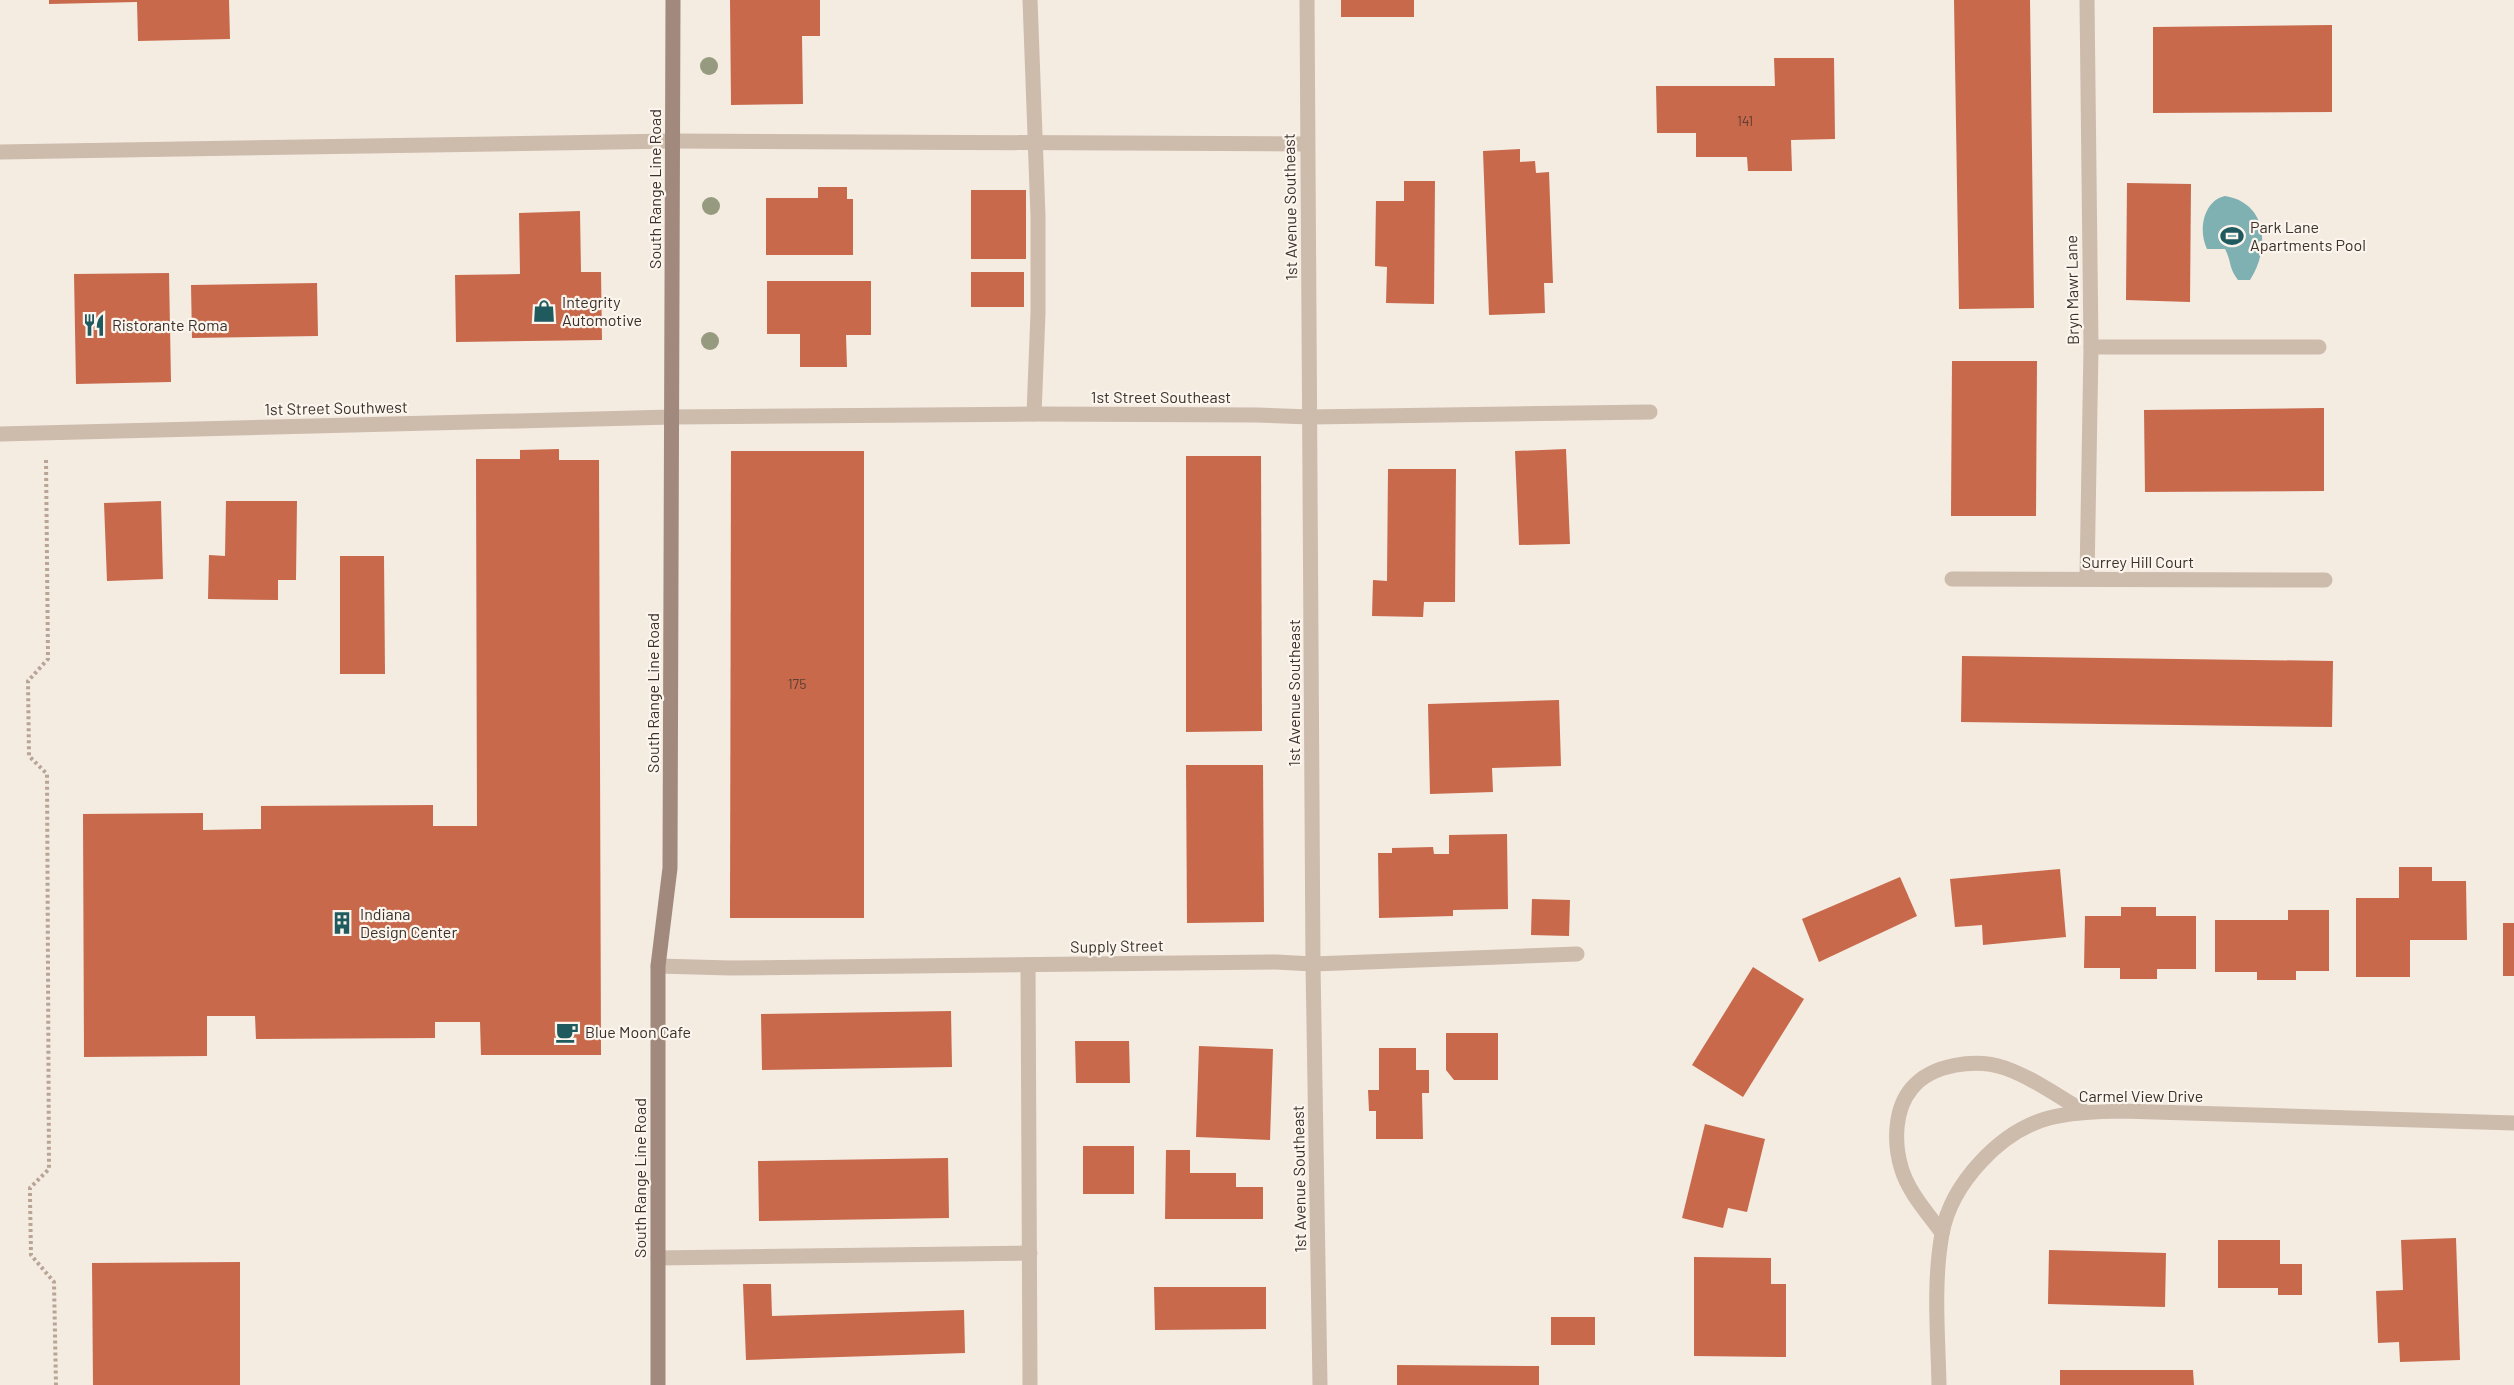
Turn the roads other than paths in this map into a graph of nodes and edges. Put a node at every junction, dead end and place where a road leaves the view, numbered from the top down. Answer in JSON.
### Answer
{"nodes":[{"id":1,"x":673,"y":0,"type":"edge"},
{"id":2,"x":1030,"y":0,"type":"edge"},
{"id":3,"x":1306,"y":0,"type":"edge"},
{"id":4,"x":2087,"y":0,"type":"edge"},
{"id":5,"x":673,"y":141,"type":"junction"},
{"id":6,"x":1036,"y":142,"type":"junction"},
{"id":7,"x":1307,"y":144,"type":"junction"},
{"id":8,"x":0,"y":152,"type":"edge"},
{"id":9,"x":2091,"y":346,"type":"junction"},
{"id":10,"x":2319,"y":346,"type":"dead end"},
{"id":11,"x":1650,"y":412,"type":"dead end"},
{"id":12,"x":1034,"y":414,"type":"junction"},
{"id":13,"x":672,"y":417,"type":"junction"},
{"id":14,"x":1310,"y":417,"type":"junction"},
{"id":15,"x":0,"y":434,"type":"edge"},
{"id":16,"x":1952,"y":579,"type":"dead end"},
{"id":17,"x":2087,"y":579,"type":"junction"},
{"id":18,"x":2325,"y":580,"type":"dead end"},
{"id":19,"x":1576,"y":954,"type":"dead end"},
{"id":20,"x":1313,"y":964,"type":"junction"},
{"id":21,"x":1028,"y":965,"type":"junction"},
{"id":22,"x":658,"y":966,"type":"junction"},
{"id":23,"x":2085,"y":1112,"type":"junction"},
{"id":24,"x":2514,"y":1123,"type":"edge"},
{"id":25,"x":1942,"y":1233,"type":"junction"},
{"id":26,"x":1030,"y":1252,"type":"junction"},
{"id":27,"x":658,"y":1258,"type":"junction"},
{"id":28,"x":658,"y":1385,"type":"edge"},
{"id":29,"x":1030,"y":1385,"type":"edge"},
{"id":30,"x":1320,"y":1385,"type":"edge"},
{"id":31,"x":1939,"y":1385,"type":"edge"}],
"edges":[{"from":1,"to":5,"type":"main road","name":"South Range Line Road"},
{"from":2,"to":6,"type":"street"},
{"from":3,"to":7,"type":"street","name":"1st Avenue Southeast"},
{"from":4,"to":9,"type":"street","name":"Bryn Mawr Lane"},
{"from":5,"to":6,"type":"street"},
{"from":5,"to":8,"type":"street"},
{"from":5,"to":13,"type":"main road","name":"South Range Line Road"},
{"from":6,"to":7,"type":"street"},
{"from":6,"to":12,"type":"street"},
{"from":7,"to":14,"type":"street","name":"1st Avenue Southeast"},
{"from":9,"to":10,"type":"street"},
{"from":9,"to":17,"type":"street","name":"Bryn Mawr Lane"},
{"from":11,"to":14,"type":"street","name":"1st Street Southeast"},
{"from":12,"to":13,"type":"street","name":"1st Street Southeast"},
{"from":12,"to":14,"type":"street","name":"1st Street Southeast"},
{"from":13,"to":15,"type":"street","name":"1st Street Southwest"},
{"from":13,"to":22,"type":"main road","name":"South Range Line Road"},
{"from":14,"to":20,"type":"street","name":"1st Avenue Southeast"},
{"from":16,"to":17,"type":"street","name":"Surrey Hill Court"},
{"from":17,"to":18,"type":"street","name":"Surrey Hill Court"},
{"from":19,"to":20,"type":"street","name":"Supply Street"},
{"from":20,"to":21,"type":"street","name":"Supply Street"},
{"from":20,"to":30,"type":"street","name":"1st Avenue Southeast"},
{"from":21,"to":22,"type":"street","name":"Supply Street"},
{"from":21,"to":26,"type":"street"},
{"from":22,"to":27,"type":"main road","name":"South Range Line Road"},
{"from":23,"to":24,"type":"street","name":"Carmel View Drive"},
{"from":23,"to":25,"type":"street","name":"Carmel View Drive"},
{"from":23,"to":25,"type":"street"},
{"from":25,"to":31,"type":"street","name":"Carmel View Drive"},
{"from":26,"to":27,"type":"street"},
{"from":26,"to":29,"type":"street"},
{"from":27,"to":28,"type":"main road","name":"South Range Line Road"}]}
